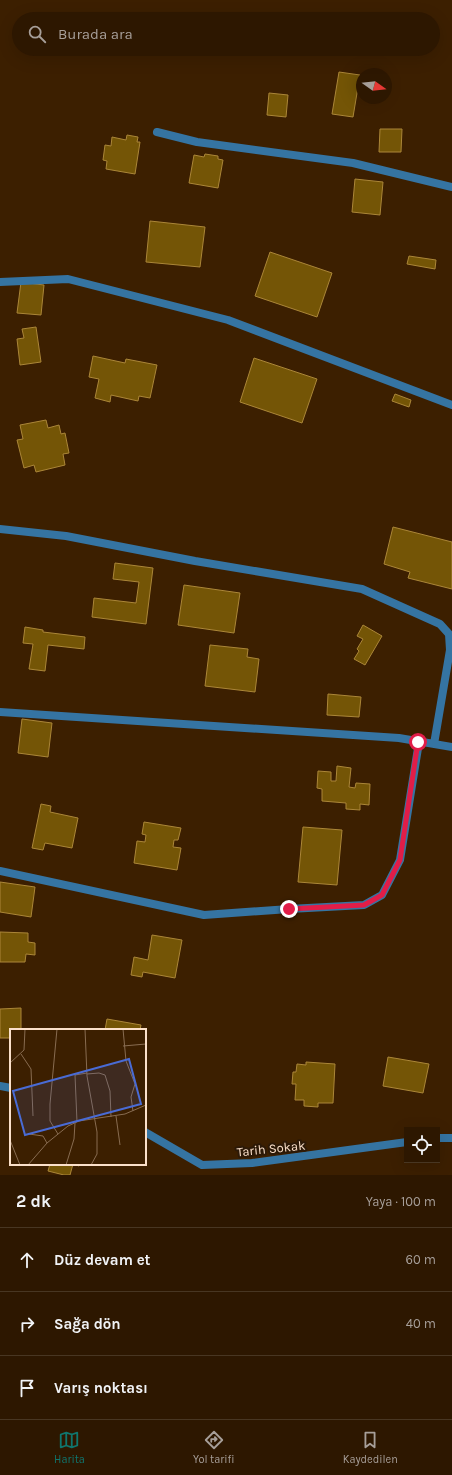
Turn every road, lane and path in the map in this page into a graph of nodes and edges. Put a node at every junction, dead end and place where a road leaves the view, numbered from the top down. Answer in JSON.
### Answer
{"nodes":[{"id":1,"x":157,"y":132,"type":"dead end"},
{"id":2,"x":452,"y":187,"type":"edge"},
{"id":3,"x":0,"y":282,"type":"edge"},
{"id":4,"x":452,"y":405,"type":"edge"},
{"id":5,"x":0,"y":529,"type":"edge"},
{"id":6,"x":0,"y":712,"type":"edge"},
{"id":7,"x":418,"y":742,"type":"junction"},
{"id":8,"x":434,"y":744,"type":"junction"},
{"id":9,"x":452,"y":748,"type":"edge"},
{"id":10,"x":0,"y":871,"type":"edge"},
{"id":11,"x":0,"y":1086,"type":"edge"},
{"id":12,"x":10,"y":1088,"type":"edge"},
{"id":13,"x":146,"y":1133,"type":"edge"},
{"id":14,"x":440,"y":1138,"type":"edge"},
{"id":15,"x":452,"y":1138,"type":"edge"},
{"id":16,"x":404,"y":1142,"type":"edge"}],
"edges":[{"from":1,"to":2,"type":"street"},
{"from":3,"to":4,"type":"street"},
{"from":5,"to":8,"type":"street"},
{"from":6,"to":7,"type":"street"},
{"from":7,"to":8,"type":"street"},
{"from":7,"to":10,"type":"street"},
{"from":8,"to":9,"type":"street"},
{"from":11,"to":12,"type":"street"},
{"from":13,"to":16,"type":"street","name":"Tarih Sokak"},
{"from":14,"to":15,"type":"street"}]}
